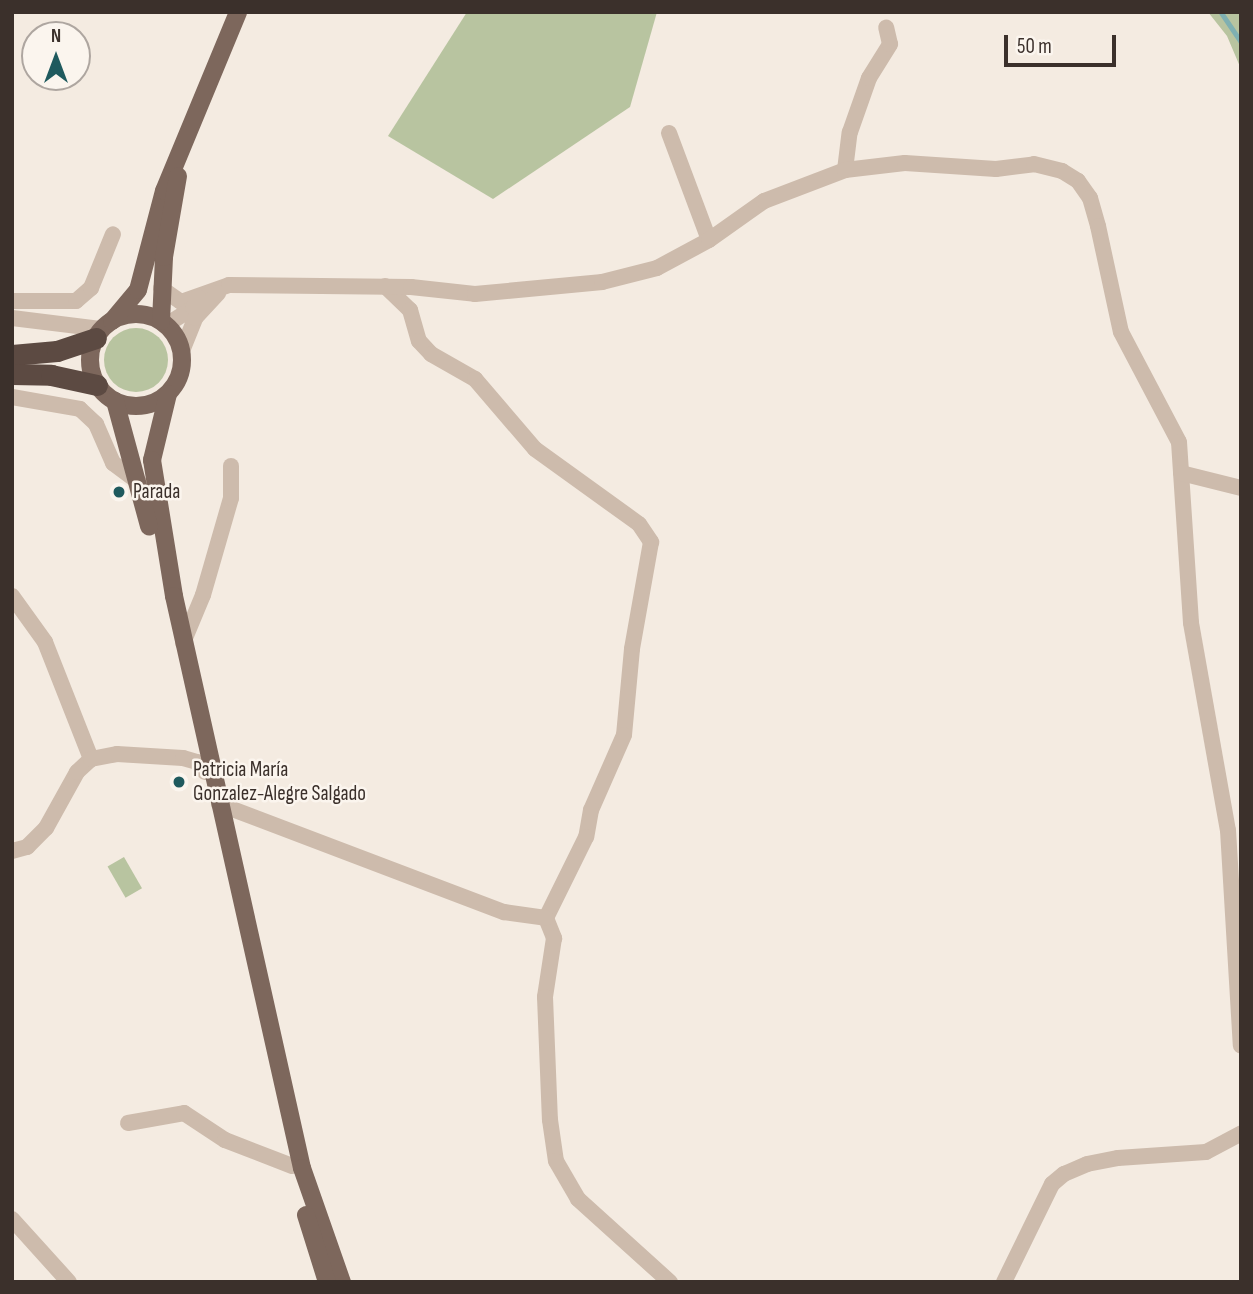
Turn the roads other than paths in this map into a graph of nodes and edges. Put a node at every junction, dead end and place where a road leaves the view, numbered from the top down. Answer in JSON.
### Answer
{"nodes":[{"id":1,"x":237,"y":12,"type":"edge"},
{"id":2,"x":886,"y":27,"type":"dead end"},
{"id":3,"x":669,"y":134,"type":"dead end"},
{"id":4,"x":185,"y":139,"type":"junction"},
{"id":5,"x":845,"y":170,"type":"junction"},
{"id":6,"x":113,"y":234,"type":"dead end"},
{"id":7,"x":709,"y":240,"type":"junction"},
{"id":8,"x":229,"y":285,"type":"junction"},
{"id":9,"x":385,"y":286,"type":"junction"},
{"id":10,"x":161,"y":288,"type":"junction"},
{"id":11,"x":198,"y":297,"type":"junction"},
{"id":12,"x":12,"y":301,"type":"edge"},
{"id":13,"x":12,"y":318,"type":"edge"},
{"id":14,"x":50,"y":322,"type":"junction"},
{"id":15,"x":164,"y":323,"type":"junction"},
{"id":16,"x":103,"y":329,"type":"junction"},
{"id":17,"x":57,"y":351,"type":"junction"},
{"id":18,"x":181,"y":351,"type":"junction"},
{"id":19,"x":12,"y":355,"type":"edge"},
{"id":20,"x":12,"y":374,"type":"edge"},
{"id":21,"x":97,"y":385,"type":"junction"},
{"id":22,"x":168,"y":394,"type":"junction"},
{"id":23,"x":12,"y":397,"type":"edge"},
{"id":24,"x":115,"y":401,"type":"junction"},
{"id":25,"x":232,"y":466,"type":"dead end"},
{"id":26,"x":1181,"y":473,"type":"junction"},
{"id":27,"x":140,"y":483,"type":"junction"},
{"id":28,"x":1241,"y":488,"type":"edge"},
{"id":29,"x":203,"y":594,"type":"junction"},
{"id":30,"x":12,"y":596,"type":"edge"},
{"id":31,"x":174,"y":596,"type":"junction"},
{"id":32,"x":183,"y":643,"type":"junction"},
{"id":33,"x":199,"y":747,"type":"junction"},
{"id":34,"x":183,"y":758,"type":"junction"},
{"id":35,"x":91,"y":759,"type":"junction"},
{"id":36,"x":205,"y":772,"type":"junction"},
{"id":37,"x":221,"y":812,"type":"junction"},
{"id":38,"x":12,"y":850,"type":"edge"},
{"id":39,"x":546,"y":918,"type":"junction"},
{"id":40,"x":1241,"y":1046,"type":"edge"},
{"id":41,"x":128,"y":1124,"type":"dead end"},
{"id":42,"x":1241,"y":1133,"type":"edge"},
{"id":43,"x":292,"y":1166,"type":"junction"},
{"id":44,"x":16,"y":1225,"type":"edge"},
{"id":45,"x":310,"y":1229,"type":"junction"},
{"id":46,"x":69,"y":1282,"type":"edge"},
{"id":47,"x":321,"y":1282,"type":"edge"},
{"id":48,"x":327,"y":1282,"type":"edge"},
{"id":49,"x":342,"y":1282,"type":"edge"},
{"id":50,"x":670,"y":1282,"type":"edge"},
{"id":51,"x":1004,"y":1282,"type":"edge"}],
"edges":[{"from":1,"to":4,"type":"main road"},
{"from":2,"to":5,"type":"street"},
{"from":3,"to":7,"type":"street"},
{"from":4,"to":10,"type":"main road"},
{"from":4,"to":16,"type":"main road"},
{"from":5,"to":7,"type":"street"},
{"from":5,"to":26,"type":"street"},
{"from":6,"to":12,"type":"street"},
{"from":7,"to":9,"type":"street"},
{"from":8,"to":9,"type":"street"},
{"from":8,"to":11,"type":"street"},
{"from":8,"to":18,"type":"street"},
{"from":9,"to":39,"type":"street"},
{"from":10,"to":11,"type":"street"},
{"from":10,"to":15,"type":"main road"},
{"from":11,"to":15,"type":"street"},
{"from":13,"to":14,"type":"street"},
{"from":14,"to":16,"type":"street"},
{"from":14,"to":17,"type":"street"},
{"from":15,"to":16,"type":"main road"},
{"from":15,"to":18,"type":"main road"},
{"from":16,"to":17,"type":"highway"},
{"from":16,"to":21,"type":"main road"},
{"from":17,"to":19,"type":"highway"},
{"from":18,"to":22,"type":"main road"},
{"from":20,"to":21,"type":"highway"},
{"from":21,"to":24,"type":"main road"},
{"from":22,"to":24,"type":"main road"},
{"from":22,"to":31,"type":"main road"},
{"from":23,"to":27,"type":"street"},
{"from":24,"to":27,"type":"main road"},
{"from":25,"to":29,"type":"street"},
{"from":26,"to":28,"type":"street"},
{"from":26,"to":40,"type":"street"},
{"from":27,"to":33,"type":"main road"},
{"from":29,"to":31,"type":"street"},
{"from":29,"to":32,"type":"street"},
{"from":30,"to":35,"type":"street"},
{"from":31,"to":32,"type":"main road"},
{"from":32,"to":37,"type":"main road"},
{"from":33,"to":34,"type":"street"},
{"from":33,"to":36,"type":"main road"},
{"from":34,"to":35,"type":"street"},
{"from":34,"to":36,"type":"street"},
{"from":35,"to":38,"type":"street"},
{"from":36,"to":43,"type":"main road"},
{"from":37,"to":39,"type":"street"},
{"from":37,"to":49,"type":"main road"},
{"from":39,"to":50,"type":"street"},
{"from":41,"to":43,"type":"street"},
{"from":42,"to":51,"type":"street"},
{"from":43,"to":45,"type":"main road"},
{"from":44,"to":46,"type":"street"},
{"from":45,"to":47,"type":"main road"},
{"from":45,"to":48,"type":"main road"}]}
